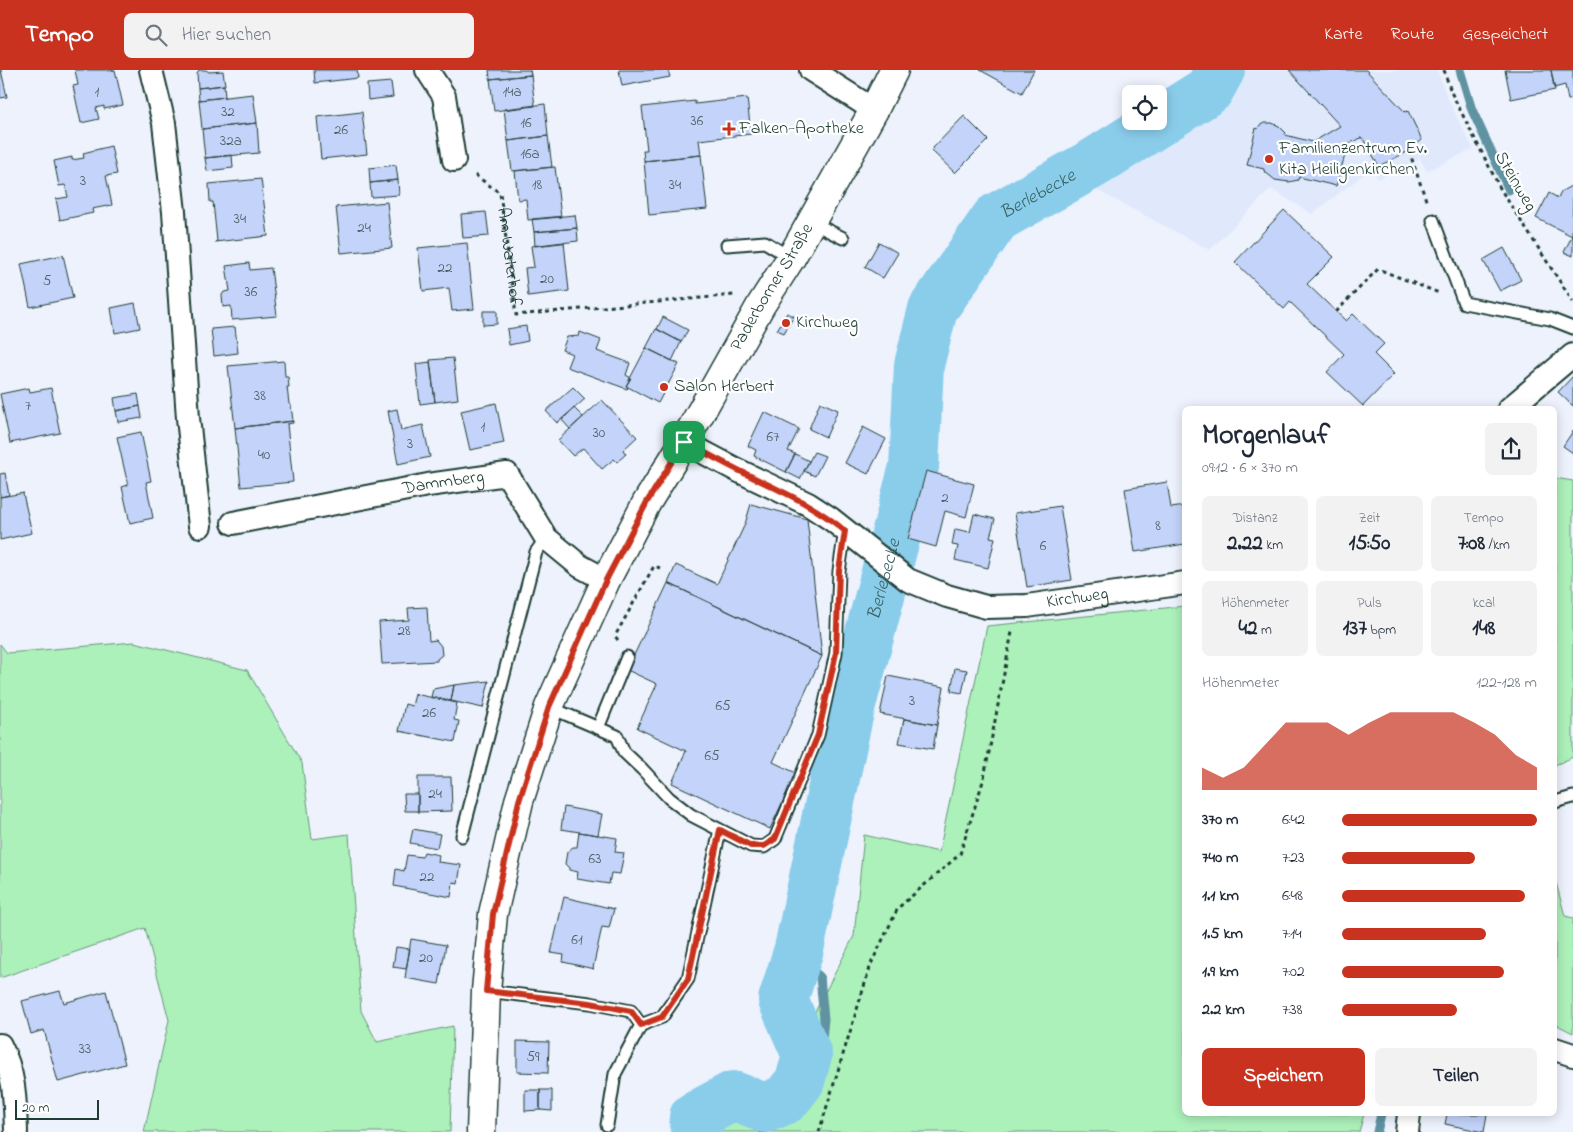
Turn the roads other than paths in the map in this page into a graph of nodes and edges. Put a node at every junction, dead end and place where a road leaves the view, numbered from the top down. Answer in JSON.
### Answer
{"nodes":[{"id":1,"x":151,"y":70,"type":"edge"},
{"id":2,"x":427,"y":70,"type":"edge"},
{"id":3,"x":811,"y":70,"type":"edge"},
{"id":4,"x":894,"y":70,"type":"edge"},
{"id":5,"x":874,"y":110,"type":"junction"},
{"id":6,"x":454,"y":160,"type":"road end"},
{"id":7,"x":1433,"y":220,"type":"road end"},
{"id":8,"x":811,"y":222,"type":"junction"},
{"id":9,"x":843,"y":238,"type":"dead end"},
{"id":10,"x":728,"y":245,"type":"dead end"},
{"id":11,"x":791,"y":258,"type":"junction"},
{"id":12,"x":1573,"y":328,"type":"edge"},
{"id":13,"x":1573,"y":355,"type":"edge"},
{"id":14,"x":1513,"y":406,"type":"edge"},
{"id":15,"x":684,"y":442,"type":"junction"},
{"id":16,"x":233,"y":523,"type":"dead end"},
{"id":17,"x":200,"y":526,"type":"dead end"},
{"id":18,"x":852,"y":537,"type":"junction"},
{"id":19,"x":546,"y":538,"type":"junction"},
{"id":20,"x":606,"y":580,"type":"junction"},
{"id":21,"x":1182,"y":583,"type":"edge"},
{"id":22,"x":626,"y":657,"type":"road end"},
{"id":23,"x":549,"y":707,"type":"junction"},
{"id":24,"x":598,"y":728,"type":"junction"},
{"id":25,"x":1573,"y":798,"type":"edge"},
{"id":26,"x":1557,"y":802,"type":"edge"},
{"id":27,"x":720,"y":830,"type":"junction"},
{"id":28,"x":462,"y":836,"type":"dead end"},
{"id":29,"x":486,"y":991,"type":"junction"},
{"id":30,"x":641,"y":1025,"type":"junction"},
{"id":31,"x":0,"y":1045,"type":"edge"},
{"id":32,"x":1557,"y":1050,"type":"edge"},
{"id":33,"x":1573,"y":1055,"type":"edge"},
{"id":34,"x":1409,"y":1116,"type":"edge"},
{"id":35,"x":607,"y":1125,"type":"dead end"},
{"id":36,"x":16,"y":1132,"type":"edge"},
{"id":37,"x":481,"y":1132,"type":"edge"},
{"id":38,"x":1407,"y":1132,"type":"edge"}],
"edges":[{"from":1,"to":17,"type":"street"},
{"from":2,"to":6,"type":"street"},
{"from":3,"to":5,"type":"street"},
{"from":4,"to":5,"type":"main road","name":"Paderborner Straße"},
{"from":5,"to":8,"type":"main road","name":"Paderborner Straße"},
{"from":7,"to":12,"type":"lane"},
{"from":8,"to":9,"type":"lane"},
{"from":8,"to":11,"type":"main road","name":"Paderborner Straße"},
{"from":10,"to":11,"type":"lane"},
{"from":11,"to":15,"type":"main road","name":"Paderborner Straße"},
{"from":13,"to":14,"type":"street"},
{"from":15,"to":18,"type":"street","name":"Kirchweg"},
{"from":15,"to":20,"type":"main road","name":"Paderborner Straße"},
{"from":16,"to":19,"type":"street","name":"Dammberg"},
{"from":18,"to":21,"type":"street","name":"Kirchweg"},
{"from":18,"to":27,"type":"lane"},
{"from":19,"to":20,"type":"street","name":"Dammberg"},
{"from":19,"to":28,"type":"lane"},
{"from":20,"to":23,"type":"main road","name":"Paderborner Straße"},
{"from":22,"to":24,"type":"lane"},
{"from":23,"to":24,"type":"lane"},
{"from":23,"to":29,"type":"main road","name":"Paderborner Straße"},
{"from":24,"to":27,"type":"lane"},
{"from":25,"to":26,"type":"lane"},
{"from":27,"to":30,"type":"lane"},
{"from":29,"to":30,"type":"lane"},
{"from":29,"to":37,"type":"main road","name":"Paderborner Straße"},
{"from":30,"to":35,"type":"lane"},
{"from":31,"to":36,"type":"street"},
{"from":32,"to":33,"type":"street"},
{"from":34,"to":38,"type":"street"}]}
